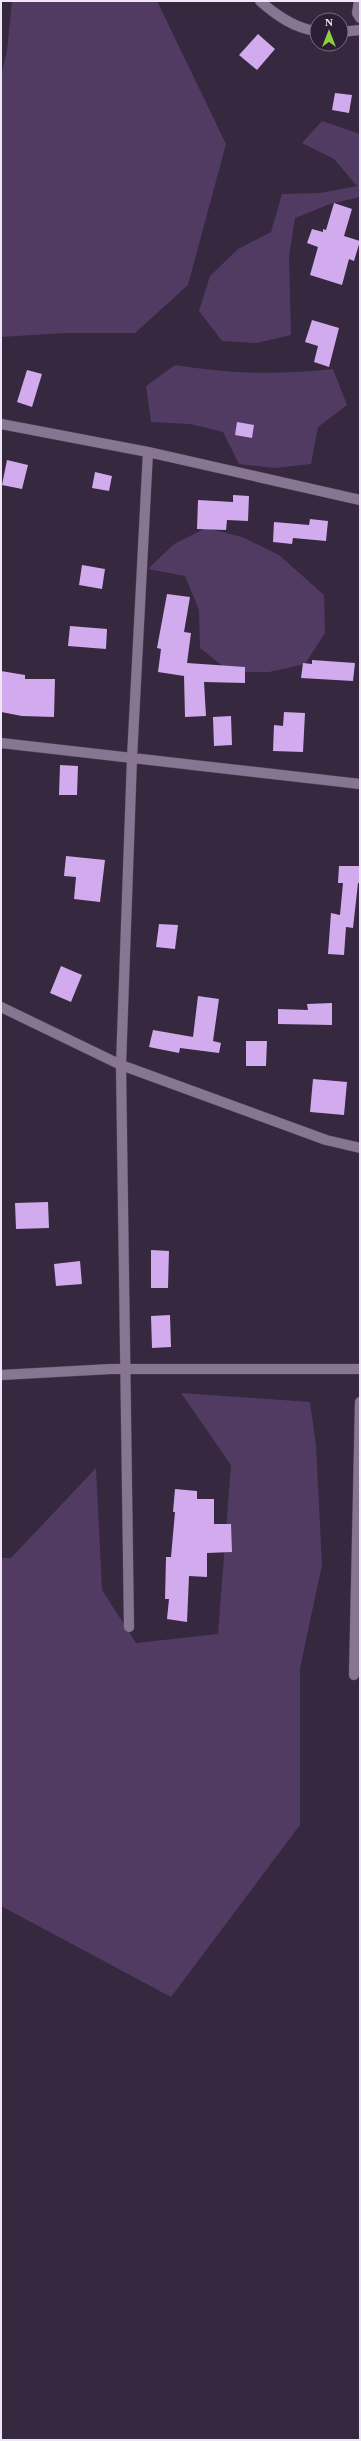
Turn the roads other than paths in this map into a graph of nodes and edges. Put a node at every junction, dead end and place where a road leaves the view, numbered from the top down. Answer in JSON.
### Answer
{"nodes":[{"id":1,"x":260,"y":1,"type":"edge"},
{"id":2,"x":359,"y":1,"type":"edge"},
{"id":3,"x":360,"y":18,"type":"edge"},
{"id":4,"x":309,"y":30,"type":"edge"},
{"id":5,"x":360,"y":30,"type":"edge"},
{"id":6,"x":349,"y":31,"type":"edge"},
{"id":7,"x":1,"y":424,"type":"edge"},
{"id":8,"x":148,"y":452,"type":"junction"},
{"id":9,"x":360,"y":500,"type":"edge"},
{"id":10,"x":1,"y":743,"type":"edge"},
{"id":11,"x":132,"y":758,"type":"junction"},
{"id":12,"x":360,"y":784,"type":"edge"},
{"id":13,"x":1,"y":1007,"type":"edge"},
{"id":14,"x":121,"y":1065,"type":"junction"},
{"id":15,"x":360,"y":1148,"type":"edge"},
{"id":16,"x":125,"y":1368,"type":"junction"},
{"id":17,"x":360,"y":1368,"type":"edge"},
{"id":18,"x":1,"y":1375,"type":"edge"},
{"id":19,"x":360,"y":1402,"type":"edge"},
{"id":20,"x":358,"y":1550,"type":"edge"},
{"id":21,"x":129,"y":1628,"type":"dead end"},
{"id":22,"x":354,"y":1676,"type":"dead end"}],
"edges":[{"from":1,"to":4,"type":"street"},
{"from":2,"to":3,"type":"street"},
{"from":5,"to":6,"type":"street"},
{"from":7,"to":8,"type":"street"},
{"from":8,"to":9,"type":"street"},
{"from":8,"to":11,"type":"street"},
{"from":10,"to":11,"type":"street"},
{"from":11,"to":12,"type":"street"},
{"from":11,"to":14,"type":"street"},
{"from":13,"to":14,"type":"street"},
{"from":14,"to":15,"type":"street"},
{"from":14,"to":16,"type":"street"},
{"from":16,"to":17,"type":"street"},
{"from":16,"to":18,"type":"street"},
{"from":16,"to":21,"type":"street"},
{"from":19,"to":20,"type":"street"},
{"from":20,"to":22,"type":"street"}]}
